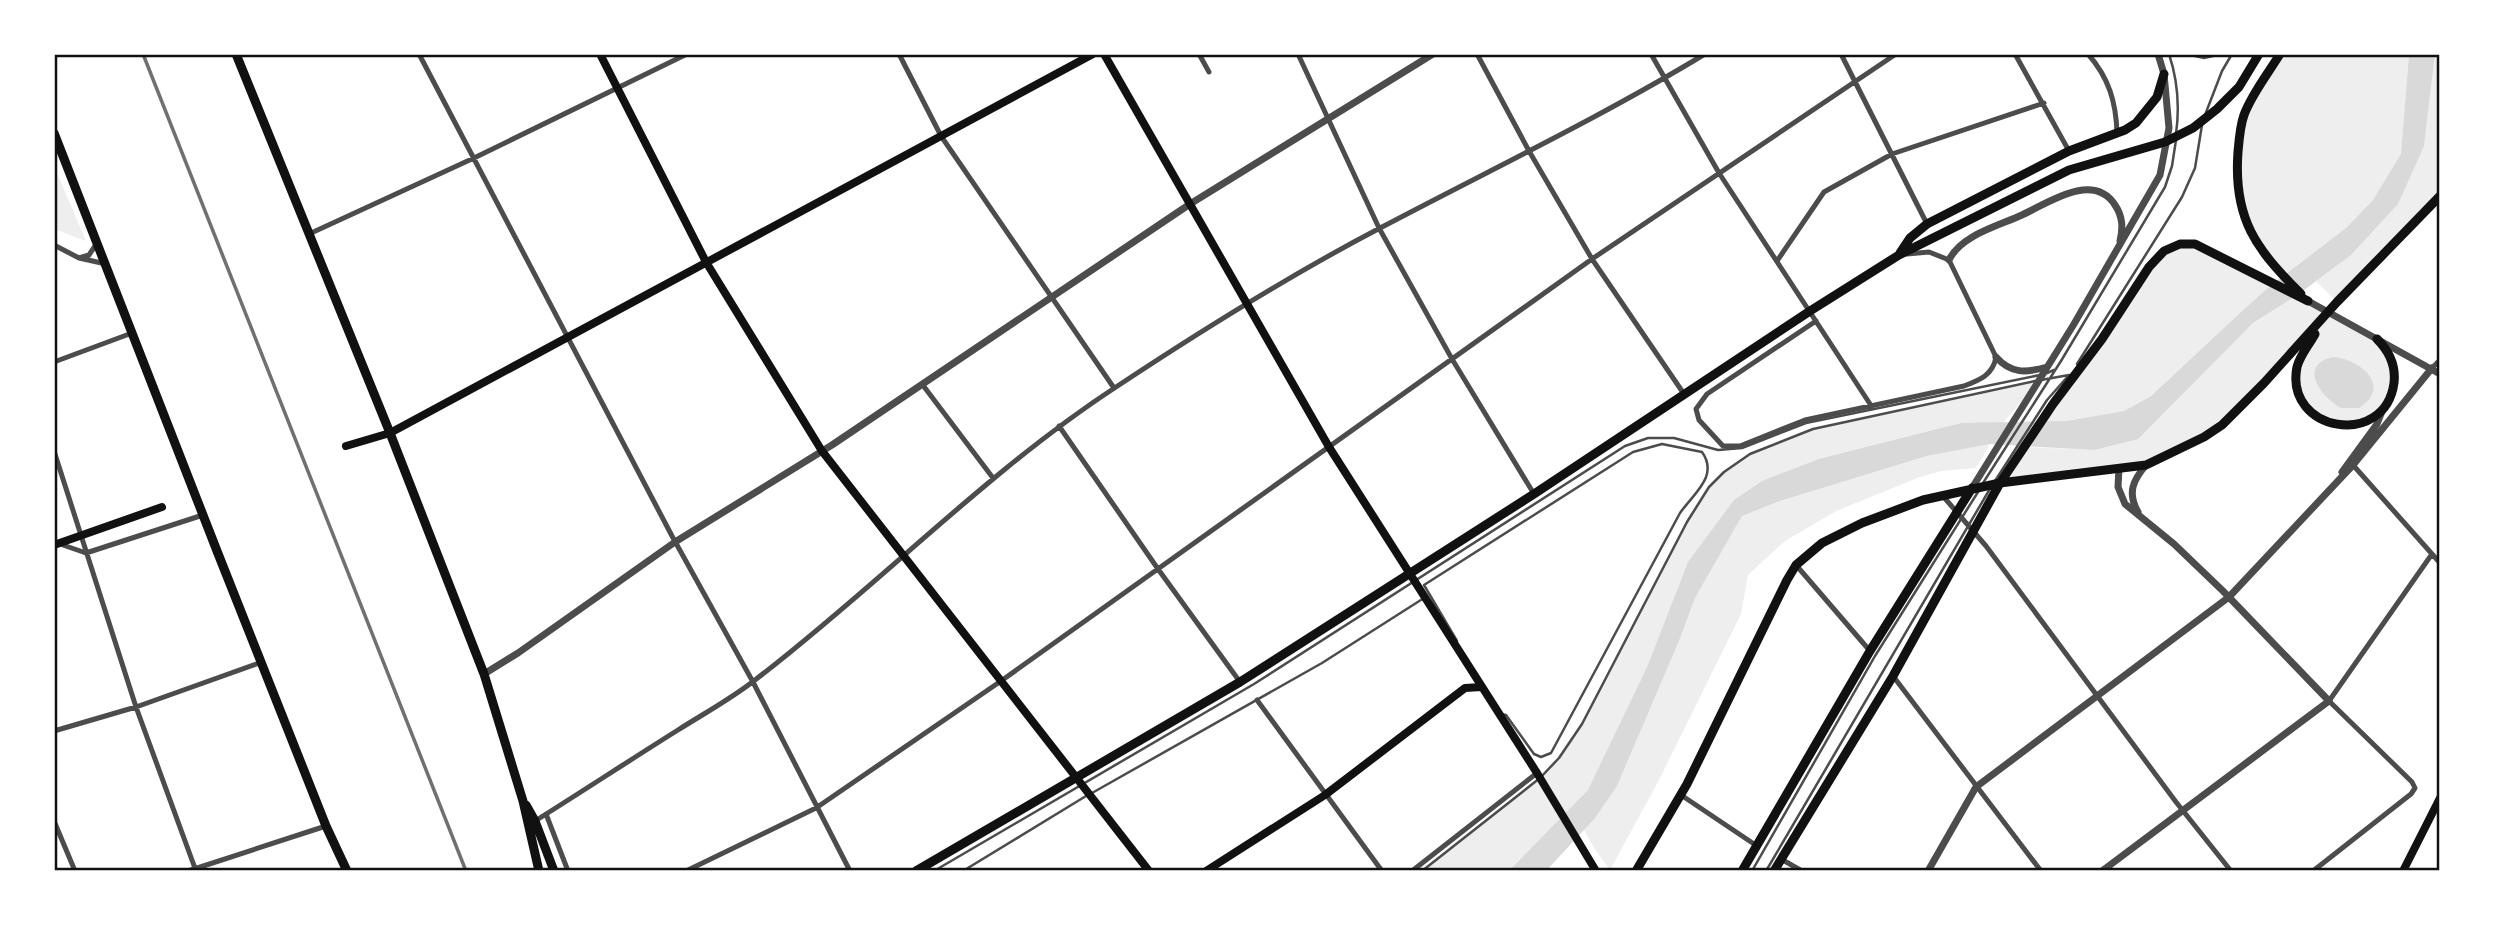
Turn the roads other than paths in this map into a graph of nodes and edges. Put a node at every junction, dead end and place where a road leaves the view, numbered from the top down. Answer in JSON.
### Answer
{"nodes":[{"id":1,"x":236,"y":54,"type":"edge"},
{"id":2,"x":419,"y":54,"type":"edge"},
{"id":3,"x":600,"y":54,"type":"edge"},
{"id":4,"x":687,"y":54,"type":"edge"},
{"id":5,"x":899,"y":54,"type":"edge"},
{"id":6,"x":1093,"y":54,"type":"edge"},
{"id":7,"x":1104,"y":54,"type":"edge"},
{"id":8,"x":1199,"y":54,"type":"edge"},
{"id":9,"x":1297,"y":54,"type":"edge"},
{"id":10,"x":1433,"y":54,"type":"edge"},
{"id":11,"x":1477,"y":54,"type":"edge"},
{"id":12,"x":1651,"y":54,"type":"edge"},
{"id":13,"x":1705,"y":54,"type":"edge"},
{"id":14,"x":1842,"y":54,"type":"edge"},
{"id":15,"x":1896,"y":54,"type":"edge"},
{"id":16,"x":2015,"y":54,"type":"edge"},
{"id":17,"x":2088,"y":54,"type":"edge"},
{"id":18,"x":2158,"y":54,"type":"edge"},
{"id":19,"x":2169,"y":54,"type":"edge"},
{"id":20,"x":2186,"y":54,"type":"edge"},
{"id":21,"x":2222,"y":54,"type":"edge"},
{"id":22,"x":2232,"y":54,"type":"edge"},
{"id":23,"x":2259,"y":54,"type":"edge"},
{"id":24,"x":2280,"y":54,"type":"edge"},
{"id":25,"x":1209,"y":72,"type":"dead end"},
{"id":26,"x":2164,"y":74,"type":"junction"},
{"id":27,"x":1665,"y":79,"type":"junction"},
{"id":28,"x":1857,"y":82,"type":"junction"},
{"id":29,"x":617,"y":88,"type":"junction"},
{"id":30,"x":2044,"y":103,"type":"junction"},
{"id":31,"x":1329,"y":119,"type":"junction"},
{"id":32,"x":54,"y":133,"type":"edge"},
{"id":33,"x":2117,"y":133,"type":"junction"},
{"id":34,"x":941,"y":136,"type":"junction"},
{"id":35,"x":1529,"y":151,"type":"junction"},
{"id":36,"x":2068,"y":151,"type":"junction"},
{"id":37,"x":1892,"y":155,"type":"junction"},
{"id":38,"x":474,"y":158,"type":"junction"},
{"id":39,"x":1719,"y":173,"type":"junction"},
{"id":40,"x":2440,"y":196,"type":"edge"},
{"id":41,"x":1190,"y":204,"type":"junction"},
{"id":42,"x":1927,"y":224,"type":"junction"},
{"id":43,"x":1379,"y":228,"type":"junction"},
{"id":44,"x":309,"y":234,"type":"junction"},
{"id":45,"x":97,"y":243,"type":"junction"},
{"id":46,"x":54,"y":245,"type":"edge"},
{"id":47,"x":2119,"y":249,"type":"junction"},
{"id":48,"x":1899,"y":255,"type":"junction"},
{"id":49,"x":79,"y":258,"type":"junction"},
{"id":50,"x":1592,"y":259,"type":"junction"},
{"id":51,"x":1949,"y":260,"type":"junction"},
{"id":52,"x":1777,"y":261,"type":"junction"},
{"id":53,"x":706,"y":262,"type":"junction"},
{"id":54,"x":106,"y":264,"type":"junction"},
{"id":55,"x":1053,"y":296,"type":"junction"},
{"id":56,"x":2308,"y":301,"type":"junction"},
{"id":57,"x":1247,"y":303,"type":"junction"},
{"id":58,"x":1810,"y":311,"type":"junction"},
{"id":59,"x":2327,"y":315,"type":"junction"},
{"id":60,"x":1816,"y":321,"type":"junction"},
{"id":61,"x":132,"y":333,"type":"junction"},
{"id":62,"x":568,"y":337,"type":"junction"},
{"id":63,"x":2376,"y":339,"type":"junction"},
{"id":64,"x":1996,"y":357,"type":"junction"},
{"id":65,"x":1452,"y":359,"type":"junction"},
{"id":66,"x":2440,"y":360,"type":"edge"},
{"id":67,"x":54,"y":362,"type":"edge"},
{"id":68,"x":2432,"y":368,"type":"junction"},
{"id":69,"x":2440,"y":373,"type":"edge"},
{"id":70,"x":2047,"y":374,"type":"junction"},
{"id":71,"x":2069,"y":376,"type":"junction"},
{"id":72,"x":922,"y":384,"type":"junction"},
{"id":73,"x":1114,"y":388,"type":"junction"},
{"id":74,"x":2035,"y":393,"type":"junction"},
{"id":75,"x":1684,"y":394,"type":"junction"},
{"id":76,"x":2050,"y":402,"type":"junction"},
{"id":77,"x":1872,"y":407,"type":"junction"},
{"id":78,"x":2383,"y":409,"type":"junction"},
{"id":79,"x":1059,"y":426,"type":"junction"},
{"id":80,"x":390,"y":433,"type":"junction"},
{"id":81,"x":346,"y":446,"type":"dead end"},
{"id":82,"x":1329,"y":447,"type":"junction"},
{"id":83,"x":54,"y":451,"type":"edge"},
{"id":84,"x":822,"y":452,"type":"junction"},
{"id":85,"x":2146,"y":464,"type":"junction"},
{"id":86,"x":2353,"y":465,"type":"junction"},
{"id":87,"x":2119,"y":468,"type":"junction"},
{"id":88,"x":993,"y":478,"type":"junction"},
{"id":89,"x":1996,"y":483,"type":"junction"},
{"id":90,"x":2334,"y":484,"type":"junction"},
{"id":91,"x":1976,"y":487,"type":"junction"},
{"id":92,"x":1534,"y":494,"type":"junction"},
{"id":93,"x":1942,"y":495,"type":"junction"},
{"id":94,"x":162,"y":507,"type":"dead end"},
{"id":95,"x":203,"y":515,"type":"junction"},
{"id":96,"x":1960,"y":516,"type":"junction"},
{"id":97,"x":2140,"y":516,"type":"junction"},
{"id":98,"x":1971,"y":529,"type":"junction"},
{"id":99,"x":80,"y":536,"type":"junction"},
{"id":100,"x":675,"y":542,"type":"junction"},
{"id":101,"x":57,"y":544,"type":"edge"},
{"id":102,"x":86,"y":553,"type":"junction"},
{"id":103,"x":2432,"y":554,"type":"junction"},
{"id":104,"x":905,"y":557,"type":"junction"},
{"id":105,"x":2440,"y":563,"type":"edge"},
{"id":106,"x":1796,"y":565,"type":"junction"},
{"id":107,"x":1158,"y":569,"type":"junction"},
{"id":108,"x":1411,"y":577,"type":"junction"},
{"id":109,"x":2229,"y":597,"type":"junction"},
{"id":110,"x":1424,"y":598,"type":"junction"},
{"id":111,"x":1456,"y":648,"type":"junction"},
{"id":112,"x":1870,"y":651,"type":"junction"},
{"id":113,"x":262,"y":662,"type":"junction"},
{"id":114,"x":1469,"y":668,"type":"junction"},
{"id":115,"x":484,"y":674,"type":"junction"},
{"id":116,"x":1893,"y":676,"type":"junction"},
{"id":117,"x":1001,"y":681,"type":"junction"},
{"id":118,"x":753,"y":682,"type":"junction"},
{"id":119,"x":1240,"y":682,"type":"junction"},
{"id":120,"x":1481,"y":687,"type":"junction"},
{"id":121,"x":1465,"y":688,"type":"junction"},
{"id":122,"x":2097,"y":696,"type":"junction"},
{"id":123,"x":1257,"y":700,"type":"junction"},
{"id":124,"x":2329,"y":701,"type":"junction"},
{"id":125,"x":136,"y":707,"type":"junction"},
{"id":126,"x":1498,"y":713,"type":"junction"},
{"id":127,"x":54,"y":731,"type":"edge"},
{"id":128,"x":1538,"y":776,"type":"junction"},
{"id":129,"x":1079,"y":781,"type":"junction"},
{"id":130,"x":1976,"y":787,"type":"junction"},
{"id":131,"x":1089,"y":794,"type":"junction"},
{"id":132,"x":1325,"y":795,"type":"junction"},
{"id":133,"x":1681,"y":795,"type":"junction"},
{"id":134,"x":2440,"y":798,"type":"edge"},
{"id":135,"x":523,"y":801,"type":"junction"},
{"id":136,"x":816,"y":808,"type":"junction"},
{"id":137,"x":2182,"y":809,"type":"junction"},
{"id":138,"x":547,"y":814,"type":"junction"},
{"id":139,"x":54,"y":821,"type":"edge"},
{"id":140,"x":535,"y":821,"type":"junction"},
{"id":141,"x":326,"y":826,"type":"junction"},
{"id":142,"x":1757,"y":846,"type":"junction"},
{"id":143,"x":1781,"y":859,"type":"junction"},
{"id":144,"x":193,"y":870,"type":"edge"},
{"id":145,"x":75,"y":871,"type":"edge"},
{"id":146,"x":345,"y":871,"type":"edge"},
{"id":147,"x":539,"y":871,"type":"edge"},
{"id":148,"x":554,"y":871,"type":"edge"},
{"id":149,"x":568,"y":871,"type":"edge"},
{"id":150,"x":687,"y":871,"type":"edge"},
{"id":151,"x":850,"y":871,"type":"edge"},
{"id":152,"x":916,"y":871,"type":"edge"},
{"id":153,"x":934,"y":871,"type":"edge"},
{"id":154,"x":963,"y":871,"type":"edge"},
{"id":155,"x":1149,"y":871,"type":"edge"},
{"id":156,"x":1206,"y":871,"type":"edge"},
{"id":157,"x":1382,"y":871,"type":"edge"},
{"id":158,"x":1412,"y":871,"type":"edge"},
{"id":159,"x":1422,"y":871,"type":"edge"},
{"id":160,"x":1596,"y":871,"type":"edge"},
{"id":161,"x":1636,"y":871,"type":"edge"},
{"id":162,"x":1742,"y":871,"type":"edge"},
{"id":163,"x":1752,"y":871,"type":"edge"},
{"id":164,"x":1766,"y":871,"type":"edge"},
{"id":165,"x":1774,"y":871,"type":"edge"},
{"id":166,"x":1802,"y":871,"type":"edge"},
{"id":167,"x":1928,"y":871,"type":"edge"},
{"id":168,"x":2041,"y":871,"type":"edge"},
{"id":169,"x":2102,"y":871,"type":"edge"},
{"id":170,"x":2231,"y":871,"type":"edge"},
{"id":171,"x":2313,"y":871,"type":"edge"},
{"id":172,"x":2403,"y":871,"type":"edge"}],
"edges":[{"from":1,"to":44,"type":"main road"},
{"from":2,"to":38,"type":"street"},
{"from":3,"to":29,"type":"main road"},
{"from":4,"to":29,"type":"street"},
{"from":5,"to":34,"type":"street"},
{"from":6,"to":34,"type":"main road"},
{"from":7,"to":41,"type":"main road"},
{"from":8,"to":25,"type":"street"},
{"from":9,"to":31,"type":"street"},
{"from":10,"to":31,"type":"street"},
{"from":11,"to":35,"type":"street"},
{"from":12,"to":27,"type":"street"},
{"from":13,"to":27,"type":"street"},
{"from":14,"to":28,"type":"street"},
{"from":15,"to":28,"type":"street"},
{"from":16,"to":30,"type":"street"},
{"from":17,"to":33,"type":"street"},
{"from":18,"to":26,"type":"street"},
{"from":19,"to":70,"type":"lane"},
{"from":20,"to":21,"type":"lane"},
{"from":22,"to":71,"type":"lane"},
{"from":23,"to":48,"type":"main road"},
{"from":24,"to":56,"type":"main road"},
{"from":26,"to":33,"type":"main road"},
{"from":26,"to":47,"type":"street"},
{"from":27,"to":35,"type":"street"},
{"from":27,"to":39,"type":"street"},
{"from":28,"to":37,"type":"street"},
{"from":28,"to":39,"type":"street"},
{"from":29,"to":38,"type":"street"},
{"from":29,"to":53,"type":"main road"},
{"from":30,"to":36,"type":"street"},
{"from":30,"to":37,"type":"street"},
{"from":31,"to":41,"type":"street"},
{"from":31,"to":43,"type":"street"},
{"from":32,"to":45,"type":"main road"},
{"from":33,"to":36,"type":"main road"},
{"from":34,"to":53,"type":"main road"},
{"from":34,"to":55,"type":"street"},
{"from":35,"to":43,"type":"street"},
{"from":35,"to":50,"type":"street"},
{"from":36,"to":42,"type":"main road"},
{"from":37,"to":42,"type":"street"},
{"from":37,"to":52,"type":"street"},
{"from":38,"to":44,"type":"street"},
{"from":38,"to":62,"type":"street"},
{"from":39,"to":50,"type":"street"},
{"from":39,"to":52,"type":"street"},
{"from":40,"to":59,"type":"main road"},
{"from":41,"to":55,"type":"street"},
{"from":41,"to":57,"type":"main road"},
{"from":42,"to":48,"type":"main road"},
{"from":43,"to":57,"type":"street"},
{"from":43,"to":65,"type":"street"},
{"from":44,"to":80,"type":"main road"},
{"from":45,"to":49,"type":"street"},
{"from":45,"to":54,"type":"main road"},
{"from":46,"to":49,"type":"street"},
{"from":47,"to":51,"type":"street"},
{"from":47,"to":70,"type":"street"},
{"from":48,"to":51,"type":"street"},
{"from":48,"to":58,"type":"main road"},
{"from":49,"to":54,"type":"street"},
{"from":50,"to":65,"type":"street"},
{"from":50,"to":75,"type":"street"},
{"from":51,"to":64,"type":"street"},
{"from":52,"to":58,"type":"street"},
{"from":53,"to":62,"type":"main road"},
{"from":53,"to":84,"type":"main road"},
{"from":54,"to":61,"type":"main road"},
{"from":55,"to":72,"type":"street"},
{"from":55,"to":73,"type":"street"},
{"from":56,"to":63,"type":"street"},
{"from":56,"to":76,"type":"main road"},
{"from":57,"to":73,"type":"street"},
{"from":57,"to":82,"type":"main road"},
{"from":58,"to":60,"type":"street"},
{"from":58,"to":75,"type":"main road"},
{"from":59,"to":78,"type":"main road"},
{"from":59,"to":85,"type":"main road"},
{"from":60,"to":77,"type":"street"},
{"from":60,"to":77,"type":"street"},
{"from":61,"to":67,"type":"street"},
{"from":61,"to":95,"type":"main road"},
{"from":62,"to":80,"type":"main road"},
{"from":62,"to":100,"type":"street"},
{"from":63,"to":68,"type":"street"},
{"from":63,"to":78,"type":"main road"},
{"from":64,"to":70,"type":"street"},
{"from":64,"to":77,"type":"street"},
{"from":65,"to":82,"type":"street"},
{"from":65,"to":92,"type":"street"},
{"from":66,"to":68,"type":"street"},
{"from":68,"to":69,"type":"street"},
{"from":68,"to":86,"type":"street"},
{"from":70,"to":71,"type":"lane"},
{"from":70,"to":74,"type":"street"},
{"from":70,"to":108,"type":"lane"},
{"from":70,"to":128,"type":"lane"},
{"from":71,"to":76,"type":"lane"},
{"from":72,"to":84,"type":"street"},
{"from":72,"to":88,"type":"street"},
{"from":73,"to":79,"type":"street"},
{"from":74,"to":91,"type":"street"},
{"from":74,"to":91,"type":"lane"},
{"from":75,"to":92,"type":"main road"},
{"from":76,"to":89,"type":"main road"},
{"from":78,"to":90,"type":"street"},
{"from":79,"to":88,"type":"street"},
{"from":79,"to":107,"type":"street"},
{"from":80,"to":81,"type":"main road"},
{"from":80,"to":115,"type":"main road"},
{"from":82,"to":107,"type":"street"},
{"from":82,"to":108,"type":"main road"},
{"from":83,"to":99,"type":"street"},
{"from":84,"to":100,"type":"street"},
{"from":84,"to":104,"type":"main road"},
{"from":85,"to":87,"type":"main road"},
{"from":85,"to":97,"type":"street"},
{"from":86,"to":90,"type":"street"},
{"from":86,"to":103,"type":"street"},
{"from":87,"to":89,"type":"main road"},
{"from":87,"to":97,"type":"street"},
{"from":88,"to":104,"type":"street"},
{"from":89,"to":91,"type":"main road"},
{"from":89,"to":98,"type":"main road"},
{"from":90,"to":109,"type":"street"},
{"from":91,"to":93,"type":"main road"},
{"from":91,"to":96,"type":"main road"},
{"from":92,"to":108,"type":"main road"},
{"from":93,"to":96,"type":"street"},
{"from":93,"to":106,"type":"main road"},
{"from":94,"to":99,"type":"main road"},
{"from":95,"to":102,"type":"street"},
{"from":95,"to":113,"type":"main road"},
{"from":96,"to":98,"type":"street"},
{"from":96,"to":112,"type":"main road"},
{"from":96,"to":163,"type":"lane"},
{"from":97,"to":109,"type":"street"},
{"from":98,"to":116,"type":"main road"},
{"from":98,"to":122,"type":"street"},
{"from":98,"to":164,"type":"lane"},
{"from":99,"to":101,"type":"main road"},
{"from":99,"to":102,"type":"street"},
{"from":100,"to":115,"type":"street"},
{"from":100,"to":118,"type":"street"},
{"from":101,"to":102,"type":"street"},
{"from":102,"to":125,"type":"street"},
{"from":103,"to":105,"type":"street"},
{"from":103,"to":124,"type":"street"},
{"from":104,"to":117,"type":"main road"},
{"from":104,"to":118,"type":"street"},
{"from":106,"to":112,"type":"street"},
{"from":106,"to":133,"type":"main road"},
{"from":107,"to":117,"type":"street"},
{"from":107,"to":119,"type":"street"},
{"from":108,"to":110,"type":"main road"},
{"from":108,"to":119,"type":"main road"},
{"from":108,"to":129,"type":"lane"},
{"from":109,"to":122,"type":"street"},
{"from":109,"to":124,"type":"street"},
{"from":110,"to":111,"type":"main road"},
{"from":110,"to":123,"type":"lane"},
{"from":111,"to":114,"type":"main road"},
{"from":111,"to":126,"type":"lane"},
{"from":112,"to":142,"type":"main road"},
{"from":113,"to":125,"type":"street"},
{"from":113,"to":141,"type":"main road"},
{"from":114,"to":120,"type":"main road"},
{"from":114,"to":121,"type":"main road"},
{"from":115,"to":135,"type":"main road"},
{"from":116,"to":130,"type":"street"},
{"from":116,"to":143,"type":"main road"},
{"from":117,"to":129,"type":"main road"},
{"from":117,"to":136,"type":"street"},
{"from":118,"to":136,"type":"street"},
{"from":118,"to":138,"type":"street"},
{"from":119,"to":129,"type":"main road"},
{"from":120,"to":121,"type":"main road"},
{"from":120,"to":126,"type":"main road"},
{"from":121,"to":132,"type":"main road"},
{"from":122,"to":130,"type":"street"},
{"from":122,"to":137,"type":"street"},
{"from":123,"to":131,"type":"lane"},
{"from":123,"to":132,"type":"street"},
{"from":124,"to":137,"type":"street"},
{"from":124,"to":171,"type":"street"},
{"from":125,"to":127,"type":"street"},
{"from":125,"to":144,"type":"street"},
{"from":126,"to":128,"type":"main road"},
{"from":128,"to":158,"type":"street"},
{"from":128,"to":159,"type":"lane"},
{"from":128,"to":160,"type":"main road"},
{"from":129,"to":131,"type":"main road"},
{"from":129,"to":152,"type":"main road"},
{"from":129,"to":153,"type":"lane"},
{"from":130,"to":167,"type":"street"},
{"from":130,"to":168,"type":"street"},
{"from":131,"to":154,"type":"lane"},
{"from":131,"to":155,"type":"main road"},
{"from":132,"to":156,"type":"main road"},
{"from":132,"to":157,"type":"street"},
{"from":133,"to":142,"type":"street"},
{"from":133,"to":161,"type":"main road"},
{"from":134,"to":172,"type":"main road"},
{"from":135,"to":140,"type":"main road"},
{"from":135,"to":147,"type":"main road"},
{"from":136,"to":150,"type":"street"},
{"from":136,"to":151,"type":"street"},
{"from":137,"to":169,"type":"street"},
{"from":137,"to":170,"type":"street"},
{"from":138,"to":140,"type":"street"},
{"from":138,"to":149,"type":"street"},
{"from":139,"to":145,"type":"street"},
{"from":140,"to":148,"type":"main road"},
{"from":141,"to":144,"type":"street"},
{"from":141,"to":146,"type":"main road"},
{"from":142,"to":162,"type":"main road"},
{"from":143,"to":165,"type":"main road"},
{"from":143,"to":166,"type":"street"}]}
